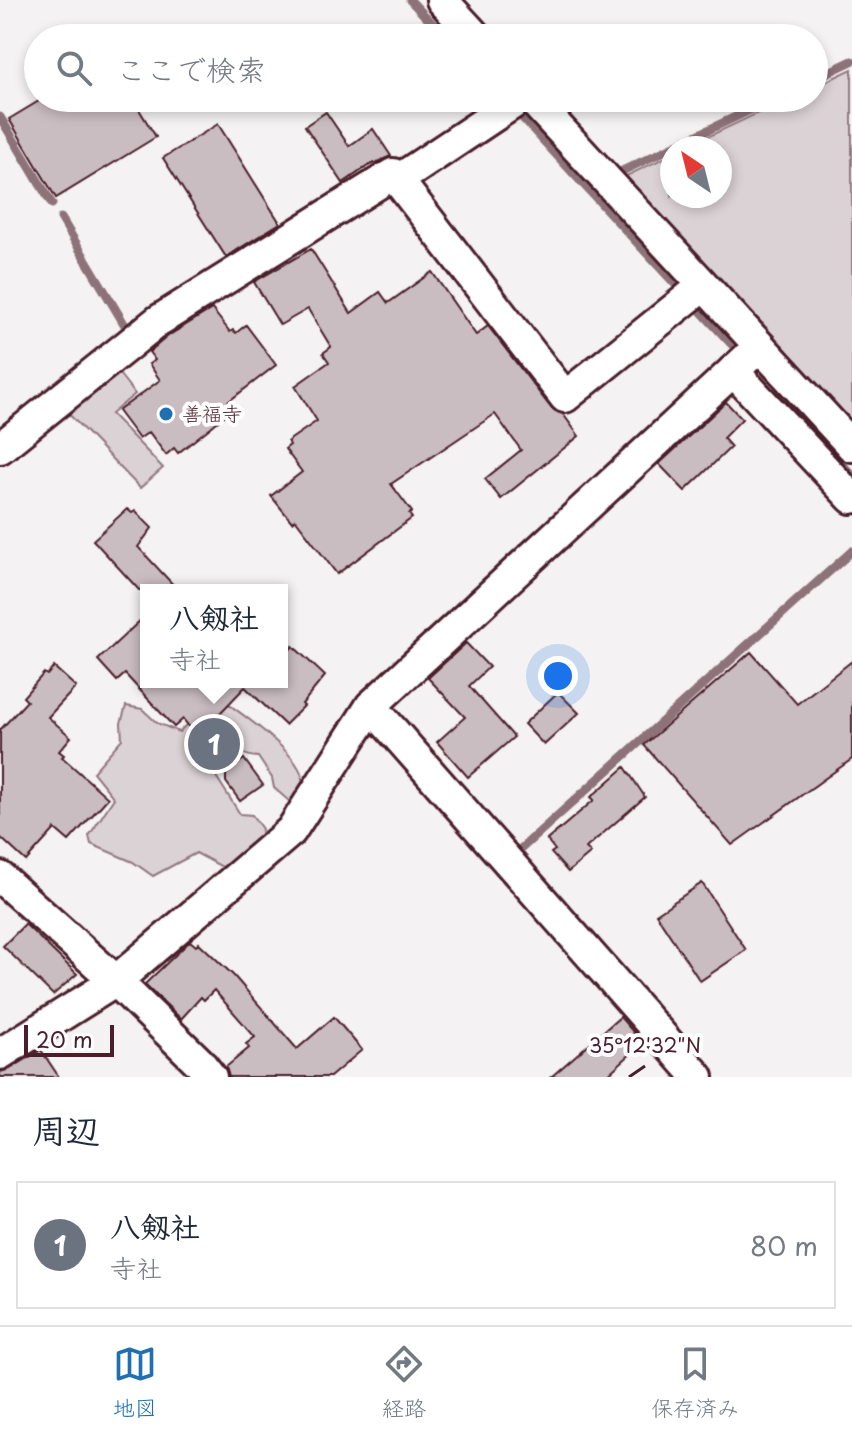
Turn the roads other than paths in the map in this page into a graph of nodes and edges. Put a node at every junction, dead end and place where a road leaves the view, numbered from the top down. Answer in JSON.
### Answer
{"nodes":[{"id":1,"x":442,"y":0,"type":"edge"},
{"id":2,"x":464,"y":24,"type":"edge"},
{"id":3,"x":500,"y":112,"type":"edge"},
{"id":4,"x":544,"y":112,"type":"edge"},
{"id":5,"x":398,"y":180,"type":"junction"},
{"id":6,"x":703,"y":286,"type":"junction"},
{"id":7,"x":759,"y":347,"type":"junction"},
{"id":8,"x":733,"y":371,"type":"junction"},
{"id":9,"x":852,"y":446,"type":"edge"},
{"id":10,"x":0,"y":448,"type":"edge"},
{"id":11,"x":852,"y":498,"type":"edge"},
{"id":12,"x":371,"y":706,"type":"junction"},
{"id":13,"x":0,"y":877,"type":"edge"},
{"id":14,"x":116,"y":981,"type":"junction"},
{"id":15,"x":0,"y":1054,"type":"edge"},
{"id":16,"x":211,"y":1077,"type":"edge"},
{"id":17,"x":698,"y":1077,"type":"edge"}],
"edges":[{"from":1,"to":2,"type":"street"},
{"from":3,"to":5,"type":"street"},
{"from":4,"to":6,"type":"street"},
{"from":5,"to":6,"type":"street"},
{"from":5,"to":10,"type":"street"},
{"from":6,"to":7,"type":"street"},
{"from":7,"to":8,"type":"street"},
{"from":7,"to":9,"type":"street"},
{"from":8,"to":11,"type":"street"},
{"from":8,"to":12,"type":"street"},
{"from":12,"to":14,"type":"street"},
{"from":12,"to":17,"type":"street"},
{"from":13,"to":14,"type":"street"},
{"from":14,"to":15,"type":"street"},
{"from":14,"to":16,"type":"street"}]}
